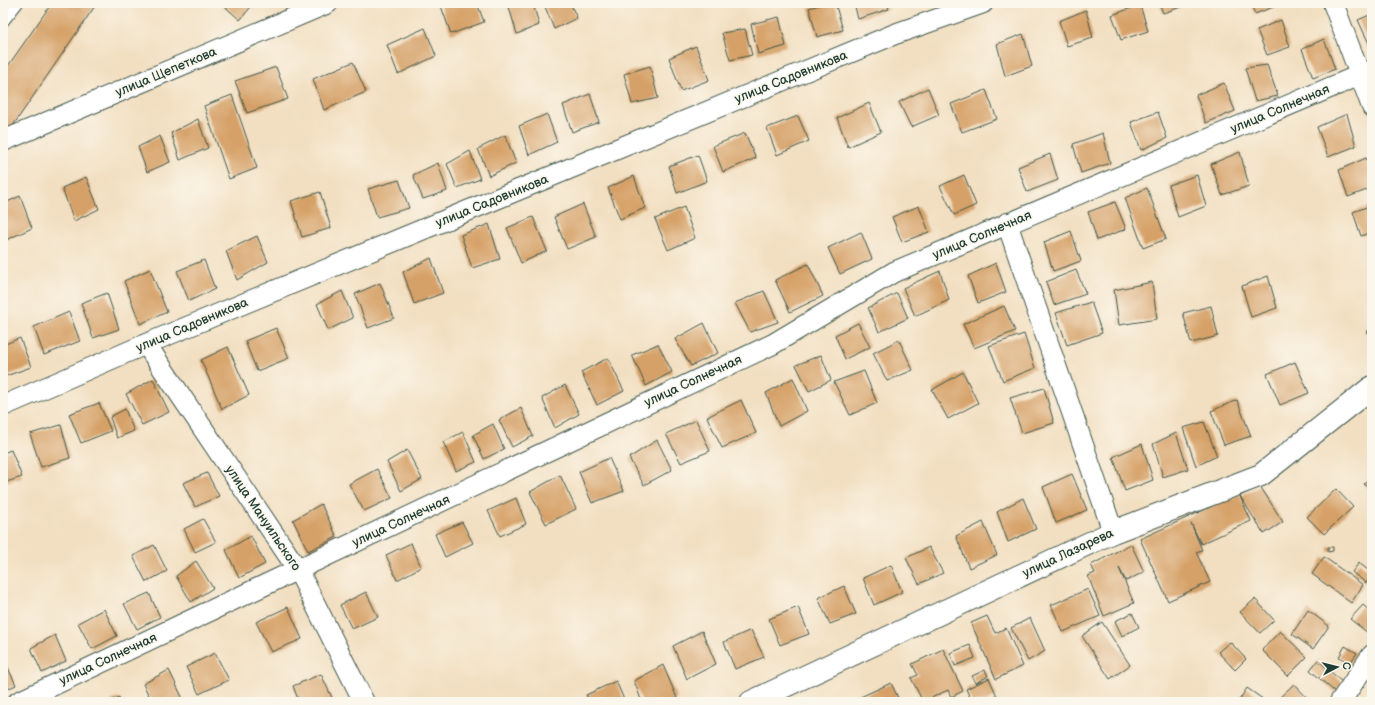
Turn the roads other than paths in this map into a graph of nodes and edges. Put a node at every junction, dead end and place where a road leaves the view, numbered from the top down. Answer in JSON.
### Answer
{"nodes":[{"id":1,"x":18,"y":3,"type":"edge"},
{"id":2,"x":328,"y":3,"type":"edge"},
{"id":3,"x":983,"y":3,"type":"edge"},
{"id":4,"x":1333,"y":3,"type":"edge"},
{"id":5,"x":3,"y":22,"type":"edge"},
{"id":6,"x":1366,"y":73,"type":"edge"},
{"id":7,"x":1372,"y":107,"type":"edge"},
{"id":8,"x":3,"y":141,"type":"edge"},
{"id":9,"x":1007,"y":223,"type":"junction"},
{"id":10,"x":146,"y":344,"type":"junction"},
{"id":11,"x":1372,"y":387,"type":"edge"},
{"id":12,"x":3,"y":406,"type":"edge"},
{"id":13,"x":1113,"y":532,"type":"junction"},
{"id":14,"x":298,"y":570,"type":"junction"},
{"id":15,"x":1372,"y":655,"type":"edge"},
{"id":16,"x":18,"y":702,"type":"edge"},
{"id":17,"x":364,"y":702,"type":"edge"},
{"id":18,"x":751,"y":702,"type":"edge"},
{"id":19,"x":1340,"y":702,"type":"edge"}],
"edges":[{"from":1,"to":5,"type":"lane"},
{"from":2,"to":8,"type":"street","name":"улица Щепеткова"},
{"from":3,"to":10,"type":"street","name":"улица Садовникова"},
{"from":4,"to":6,"type":"street"},
{"from":6,"to":7,"type":"street"},
{"from":6,"to":9,"type":"street","name":"улица Солнечная"},
{"from":9,"to":13,"type":"street"},
{"from":9,"to":14,"type":"street","name":"улица Солнечная"},
{"from":10,"to":12,"type":"street","name":"улица Садовникова"},
{"from":10,"to":14,"type":"street","name":"улица Мануильского"},
{"from":11,"to":13,"type":"street","name":"улица Лазарева"},
{"from":13,"to":18,"type":"street","name":"улица Лазарева"},
{"from":14,"to":16,"type":"street","name":"улица Солнечная"},
{"from":14,"to":17,"type":"street","name":"улица Мануильского"},
{"from":15,"to":19,"type":"street"}]}
